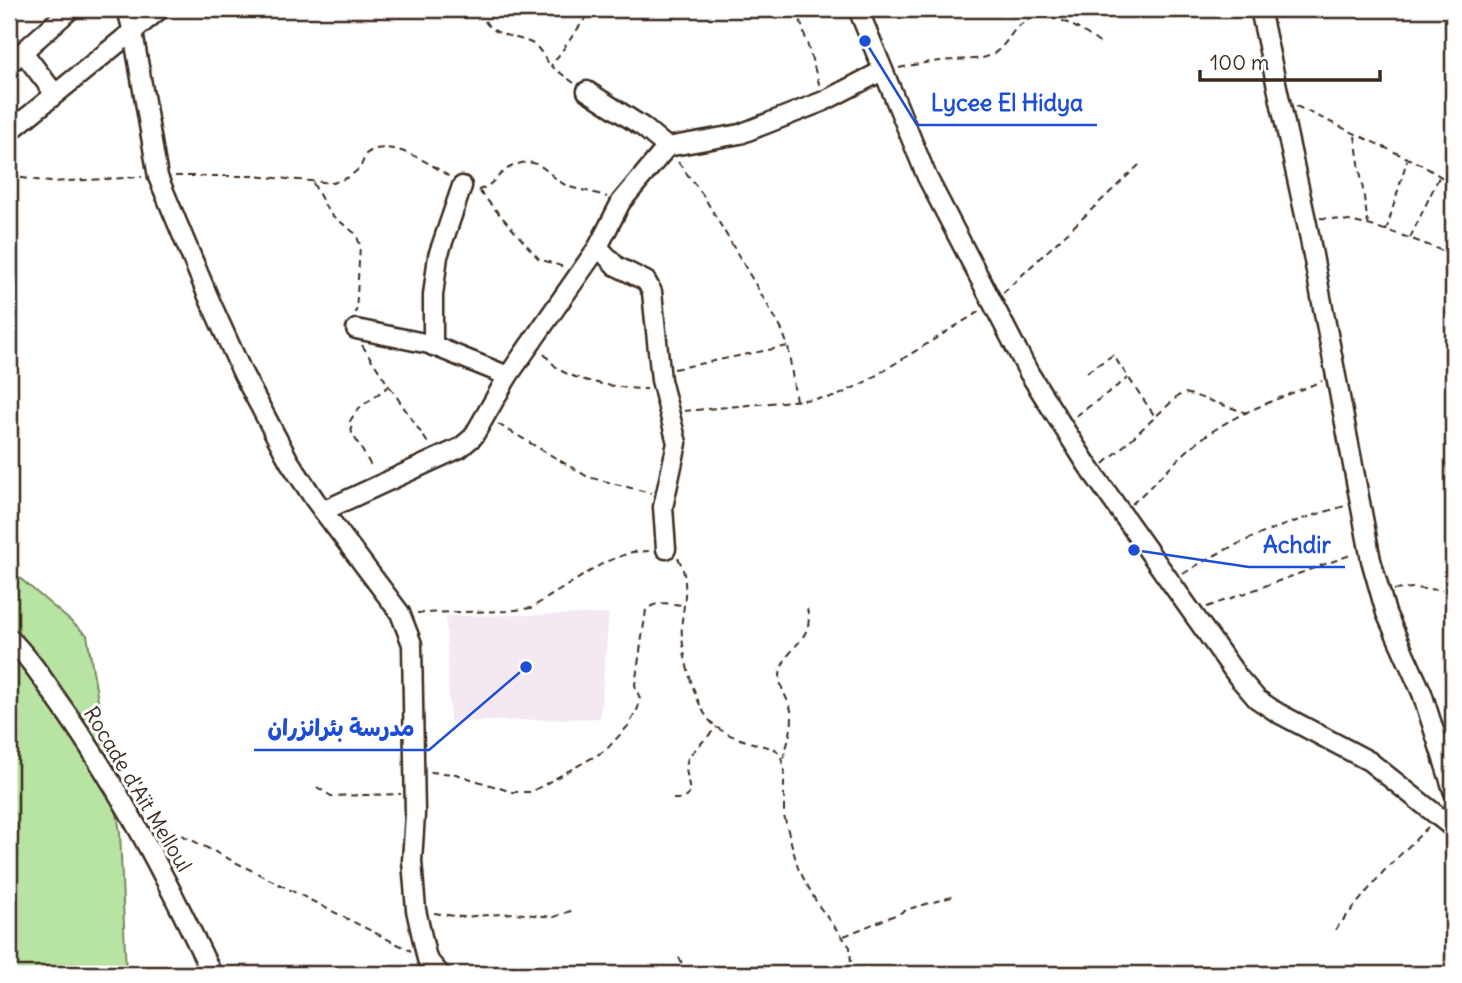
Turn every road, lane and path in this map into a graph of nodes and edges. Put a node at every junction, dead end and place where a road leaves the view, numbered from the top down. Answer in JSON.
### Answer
{"nodes":[{"id":1,"x":71,"y":9,"type":"edge"},
{"id":2,"x":127,"y":9,"type":"edge"},
{"id":3,"x":160,"y":9,"type":"edge"},
{"id":4,"x":482,"y":9,"type":"edge"},
{"id":5,"x":592,"y":9,"type":"edge"},
{"id":6,"x":797,"y":9,"type":"edge"},
{"id":7,"x":858,"y":9,"type":"edge"},
{"id":8,"x":1260,"y":9,"type":"edge"},
{"id":9,"x":133,"y":32,"type":"junction"},
{"id":10,"x":1101,"y":44,"type":"dead end"},
{"id":11,"x":23,"y":52,"type":"junction"},
{"id":12,"x":9,"y":64,"type":"edge"},
{"id":13,"x":551,"y":66,"type":"junction"},
{"id":14,"x":882,"y":71,"type":"junction"},
{"id":15,"x":587,"y":91,"type":"joint"},
{"id":16,"x":55,"y":94,"type":"junction"},
{"id":17,"x":1280,"y":98,"type":"junction"},
{"id":18,"x":824,"y":101,"type":"junction"},
{"id":19,"x":9,"y":132,"type":"edge"},
{"id":20,"x":1354,"y":135,"type":"junction"},
{"id":21,"x":667,"y":147,"type":"junction"},
{"id":22,"x":1407,"y":159,"type":"junction"},
{"id":23,"x":1139,"y":165,"type":"dead end"},
{"id":24,"x":9,"y":176,"type":"edge"},
{"id":25,"x":1440,"y":176,"type":"junction"},
{"id":26,"x":158,"y":177,"type":"junction"},
{"id":27,"x":1453,"y":184,"type":"edge"},
{"id":28,"x":471,"y":188,"type":"junction"},
{"id":29,"x":621,"y":202,"type":"junction"},
{"id":30,"x":1305,"y":217,"type":"junction"},
{"id":31,"x":1368,"y":225,"type":"junction"},
{"id":32,"x":1386,"y":231,"type":"junction"},
{"id":33,"x":1410,"y":239,"type":"junction"},
{"id":34,"x":598,"y":247,"type":"junction"},
{"id":35,"x":1453,"y":255,"type":"edge"},
{"id":36,"x":577,"y":278,"type":"junction"},
{"id":37,"x":992,"y":303,"type":"junction"},
{"id":38,"x":356,"y":329,"type":"dead end"},
{"id":39,"x":532,"y":342,"type":"junction"},
{"id":40,"x":433,"y":346,"type":"junction"},
{"id":41,"x":788,"y":346,"type":"junction"},
{"id":42,"x":1087,"y":372,"type":"dead end"},
{"id":43,"x":508,"y":376,"type":"junction"},
{"id":44,"x":1335,"y":376,"type":"junction"},
{"id":45,"x":1129,"y":378,"type":"junction"},
{"id":46,"x":661,"y":381,"type":"junction"},
{"id":47,"x":389,"y":386,"type":"dead end"},
{"id":48,"x":796,"y":402,"type":"junction"},
{"id":49,"x":669,"y":413,"type":"junction"},
{"id":50,"x":1247,"y":413,"type":"junction"},
{"id":51,"x":1155,"y":416,"type":"junction"},
{"id":52,"x":486,"y":417,"type":"junction"},
{"id":53,"x":1063,"y":426,"type":"junction"},
{"id":54,"x":438,"y":458,"type":"junction"},
{"id":55,"x":1093,"y":474,"type":"junction"},
{"id":56,"x":666,"y":495,"type":"junction"},
{"id":57,"x":1360,"y":502,"type":"junction"},
{"id":58,"x":323,"y":511,"type":"junction"},
{"id":59,"x":1121,"y":514,"type":"junction"},
{"id":60,"x":1369,"y":548,"type":"junction"},
{"id":61,"x":666,"y":549,"type":"junction"},
{"id":62,"x":1170,"y":582,"type":"junction"},
{"id":63,"x":1379,"y":592,"type":"junction"},
{"id":64,"x":1453,"y":592,"type":"edge"},
{"id":65,"x":685,"y":605,"type":"junction"},
{"id":66,"x":807,"y":609,"type":"dead end"},
{"id":67,"x":400,"y":613,"type":"junction"},
{"id":68,"x":1194,"y":614,"type":"junction"},
{"id":69,"x":9,"y":638,"type":"edge"},
{"id":70,"x":717,"y":727,"type":"junction"},
{"id":71,"x":782,"y":760,"type":"junction"},
{"id":72,"x":414,"y":771,"type":"junction"},
{"id":73,"x":317,"y":787,"type":"dead end"},
{"id":74,"x":1453,"y":790,"type":"edge"},
{"id":75,"x":415,"y":793,"type":"junction"},
{"id":76,"x":673,"y":799,"type":"dead end"},
{"id":77,"x":147,"y":817,"type":"dead end"},
{"id":78,"x":1446,"y":823,"type":"edge"},
{"id":79,"x":955,"y":896,"type":"dead end"},
{"id":80,"x":576,"y":909,"type":"dead end"},
{"id":81,"x":415,"y":910,"type":"junction"},
{"id":82,"x":1335,"y":930,"type":"dead end"},
{"id":83,"x":843,"y":936,"type":"junction"},
{"id":84,"x":679,"y":957,"type":"dead end"},
{"id":85,"x":427,"y":959,"type":"junction"},
{"id":86,"x":212,"y":974,"type":"edge"},
{"id":87,"x":440,"y":974,"type":"edge"},
{"id":88,"x":686,"y":974,"type":"edge"},
{"id":89,"x":849,"y":974,"type":"edge"}],
"edges":[{"from":1,"to":11,"type":"street"},
{"from":2,"to":9,"type":"street"},
{"from":3,"to":9,"type":"street"},
{"from":4,"to":13,"type":"path"},
{"from":5,"to":13,"type":"path"},
{"from":6,"to":18,"type":"path"},
{"from":7,"to":14,"type":"street"},
{"from":8,"to":17,"type":"street"},
{"from":9,"to":16,"type":"street"},
{"from":9,"to":26,"type":"street"},
{"from":10,"to":14,"type":"path"},
{"from":11,"to":12,"type":"street"},
{"from":11,"to":16,"type":"street"},
{"from":13,"to":15,"type":"path"},
{"from":14,"to":18,"type":"street"},
{"from":14,"to":37,"type":"street"},
{"from":15,"to":21,"type":"street"},
{"from":16,"to":19,"type":"street"},
{"from":17,"to":20,"type":"path"},
{"from":17,"to":30,"type":"street"},
{"from":18,"to":21,"type":"street"},
{"from":20,"to":22,"type":"path"},
{"from":20,"to":31,"type":"path"},
{"from":21,"to":29,"type":"street"},
{"from":21,"to":41,"type":"path"},
{"from":22,"to":25,"type":"path"},
{"from":22,"to":32,"type":"path"},
{"from":23,"to":37,"type":"path"},
{"from":24,"to":26,"type":"path"},
{"from":25,"to":27,"type":"path"},
{"from":25,"to":33,"type":"path"},
{"from":26,"to":28,"type":"path"},
{"from":26,"to":58,"type":"street"},
{"from":28,"to":29,"type":"path"},
{"from":28,"to":36,"type":"path"},
{"from":28,"to":40,"type":"street"},
{"from":29,"to":34,"type":"street"},
{"from":30,"to":31,"type":"path"},
{"from":30,"to":44,"type":"street"},
{"from":31,"to":32,"type":"path"},
{"from":32,"to":33,"type":"path"},
{"from":33,"to":35,"type":"path"},
{"from":34,"to":36,"type":"street"},
{"from":34,"to":46,"type":"street"},
{"from":36,"to":39,"type":"street"},
{"from":37,"to":48,"type":"path"},
{"from":37,"to":53,"type":"street"},
{"from":38,"to":40,"type":"street"},
{"from":39,"to":43,"type":"street"},
{"from":39,"to":46,"type":"path"},
{"from":40,"to":43,"type":"street"},
{"from":41,"to":46,"type":"path"},
{"from":41,"to":48,"type":"path"},
{"from":42,"to":45,"type":"path"},
{"from":43,"to":52,"type":"street"},
{"from":44,"to":50,"type":"path"},
{"from":44,"to":57,"type":"street"},
{"from":45,"to":51,"type":"path"},
{"from":45,"to":53,"type":"path"},
{"from":46,"to":49,"type":"street"},
{"from":47,"to":54,"type":"path"},
{"from":48,"to":49,"type":"path"},
{"from":49,"to":56,"type":"street"},
{"from":50,"to":51,"type":"path"},
{"from":50,"to":59,"type":"path"},
{"from":51,"to":55,"type":"path"},
{"from":52,"to":54,"type":"street"},
{"from":52,"to":56,"type":"path"},
{"from":53,"to":55,"type":"street"},
{"from":54,"to":58,"type":"street"},
{"from":55,"to":59,"type":"street"},
{"from":56,"to":61,"type":"street"},
{"from":57,"to":60,"type":"street"},
{"from":57,"to":62,"type":"path"},
{"from":58,"to":67,"type":"street"},
{"from":59,"to":62,"type":"street"},
{"from":60,"to":63,"type":"street"},
{"from":60,"to":68,"type":"path"},
{"from":61,"to":65,"type":"path"},
{"from":61,"to":67,"type":"path"},
{"from":62,"to":68,"type":"street"},
{"from":63,"to":64,"type":"path"},
{"from":63,"to":74,"type":"street"},
{"from":65,"to":70,"type":"path"},
{"from":65,"to":72,"type":"path"},
{"from":66,"to":71,"type":"path"},
{"from":67,"to":72,"type":"street"},
{"from":68,"to":78,"type":"street"},
{"from":69,"to":86,"type":"street","name":"Rocade d'Aït Melloul"},
{"from":70,"to":71,"type":"path"},
{"from":70,"to":76,"type":"path"},
{"from":71,"to":83,"type":"path"},
{"from":72,"to":75,"type":"street"},
{"from":73,"to":75,"type":"path"},
{"from":75,"to":81,"type":"street"},
{"from":77,"to":85,"type":"path"},
{"from":78,"to":82,"type":"path"},
{"from":79,"to":83,"type":"path"},
{"from":80,"to":81,"type":"path"},
{"from":81,"to":85,"type":"street"},
{"from":83,"to":89,"type":"path"},
{"from":84,"to":88,"type":"path"},
{"from":85,"to":87,"type":"street"}]}
